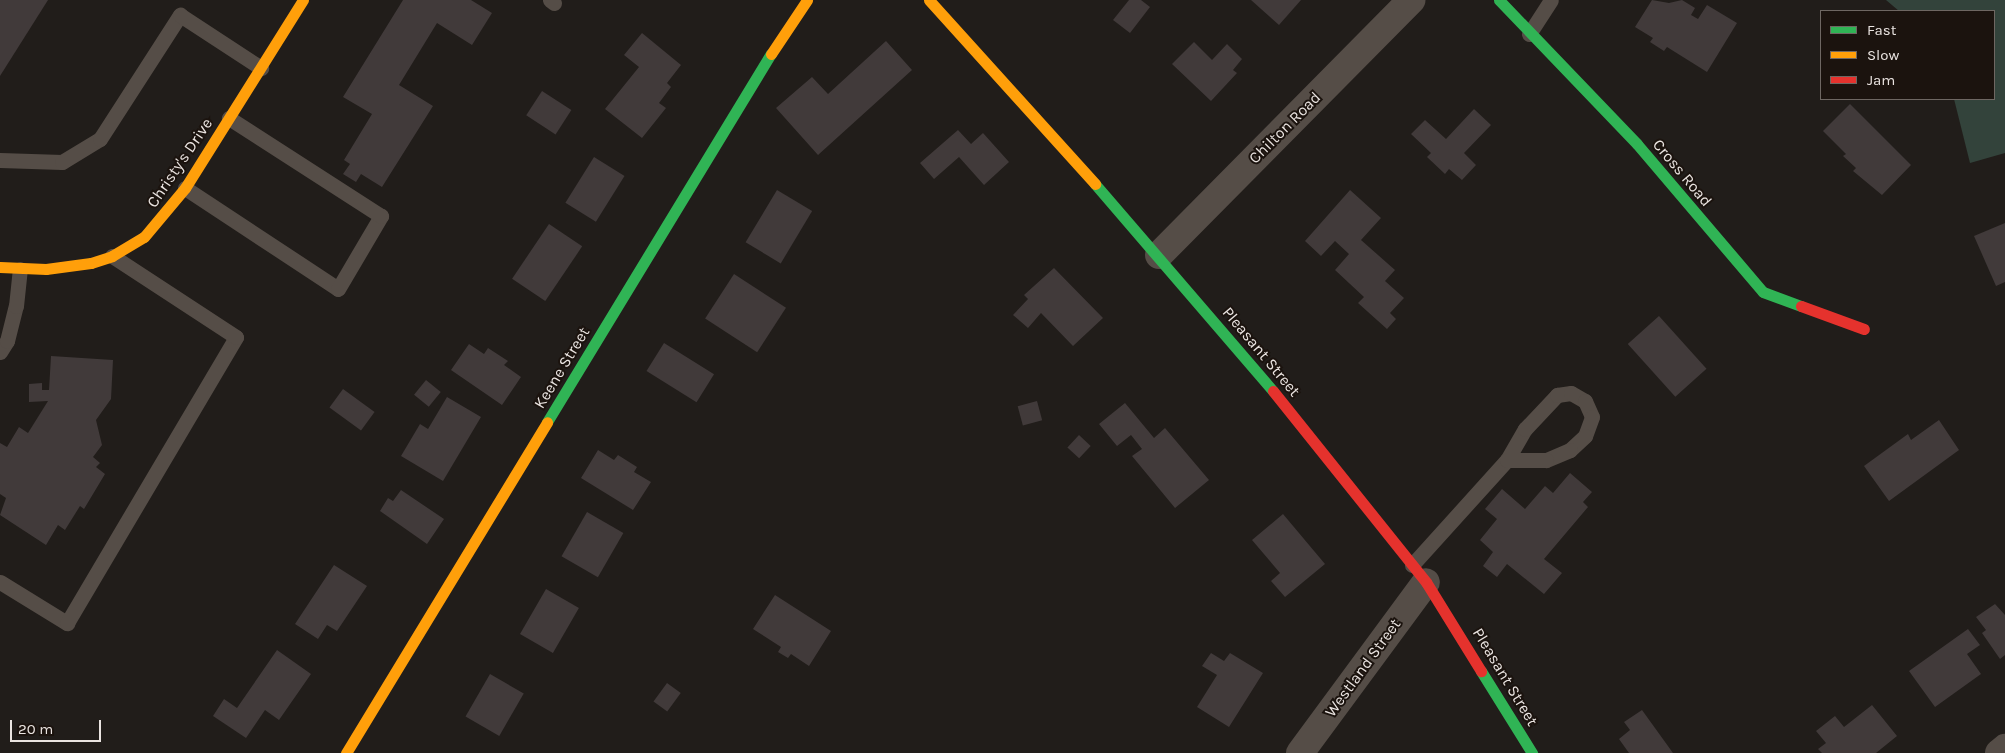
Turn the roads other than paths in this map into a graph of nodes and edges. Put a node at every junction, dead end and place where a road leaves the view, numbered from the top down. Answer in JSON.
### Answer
{"nodes":[{"id":1,"x":303,"y":0,"type":"edge"},
{"id":2,"x":807,"y":0,"type":"edge"},
{"id":3,"x":929,"y":0,"type":"edge"},
{"id":4,"x":1411,"y":0,"type":"edge"},
{"id":5,"x":1499,"y":0,"type":"edge"},
{"id":6,"x":1551,"y":0,"type":"edge"},
{"id":7,"x":1529,"y":34,"type":"junction"},
{"id":8,"x":261,"y":68,"type":"junction"},
{"id":9,"x":229,"y":118,"type":"junction"},
{"id":10,"x":0,"y":160,"type":"edge"},
{"id":11,"x":186,"y":188,"type":"junction"},
{"id":12,"x":1159,"y":255,"type":"junction"},
{"id":13,"x":112,"y":256,"type":"junction"},
{"id":14,"x":0,"y":267,"type":"edge"},
{"id":15,"x":20,"y":269,"type":"junction"},
{"id":16,"x":1864,"y":329,"type":"dead end"},
{"id":17,"x":0,"y":352,"type":"edge"},
{"id":18,"x":1507,"y":460,"type":"junction"},
{"id":19,"x":1419,"y":574,"type":"junction"},
{"id":20,"x":0,"y":582,"type":"edge"},
{"id":21,"x":2005,"y":748,"type":"edge"},
{"id":22,"x":346,"y":753,"type":"edge"},
{"id":23,"x":1300,"y":753,"type":"edge"},
{"id":24,"x":1532,"y":753,"type":"edge"},
{"id":25,"x":1999,"y":753,"type":"edge"}],
"edges":[{"from":1,"to":8,"type":"street","name":"Christy's Drive"},
{"from":2,"to":22,"type":"street","name":"Keene Street"},
{"from":3,"to":12,"type":"street","name":"Pleasant Street"},
{"from":4,"to":12,"type":"street","name":"Chilton Road"},
{"from":5,"to":7,"type":"street","name":"Cross Road"},
{"from":6,"to":7,"type":"lane"},
{"from":7,"to":16,"type":"street","name":"Cross Road"},
{"from":8,"to":9,"type":"street","name":"Christy's Drive"},
{"from":8,"to":10,"type":"lane"},
{"from":9,"to":11,"type":"street","name":"Christy's Drive"},
{"from":9,"to":11,"type":"lane"},
{"from":11,"to":13,"type":"street","name":"Christy's Drive"},
{"from":12,"to":19,"type":"street","name":"Pleasant Street"},
{"from":13,"to":15,"type":"street","name":"Christy's Drive"},
{"from":13,"to":20,"type":"lane"},
{"from":14,"to":15,"type":"street","name":"Christy's Drive"},
{"from":15,"to":17,"type":"lane"},
{"from":18,"to":18,"type":"lane"},
{"from":18,"to":19,"type":"lane"},
{"from":19,"to":23,"type":"street","name":"Westland Street"},
{"from":19,"to":24,"type":"street","name":"Pleasant Street"},
{"from":21,"to":25,"type":"street"}]}
